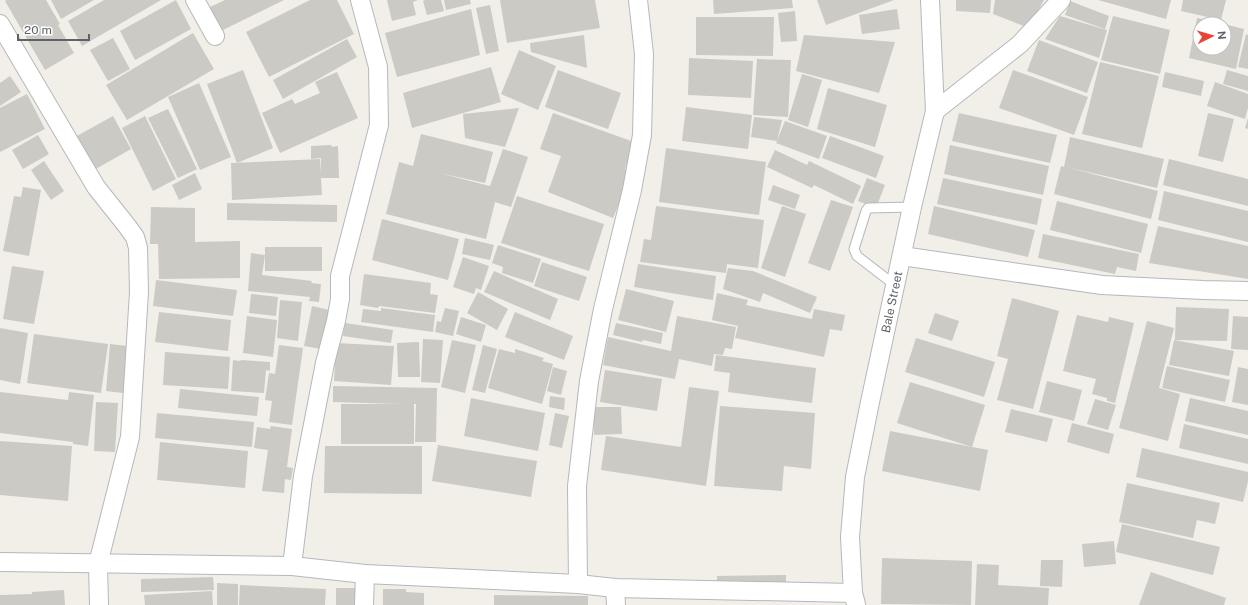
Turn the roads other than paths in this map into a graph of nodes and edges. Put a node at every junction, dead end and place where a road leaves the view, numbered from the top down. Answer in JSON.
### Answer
{"nodes":[{"id":1,"x":195,"y":0,"type":"edge"},
{"id":2,"x":360,"y":0,"type":"edge"},
{"id":3,"x":638,"y":0,"type":"edge"},
{"id":4,"x":930,"y":0,"type":"edge"},
{"id":5,"x":1061,"y":0,"type":"edge"},
{"id":6,"x":0,"y":24,"type":"edge"},
{"id":7,"x":215,"y":36,"type":"dead end"},
{"id":8,"x":935,"y":111,"type":"junction"},
{"id":9,"x":912,"y":207,"type":"junction"},
{"id":10,"x":902,"y":256,"type":"junction"},
{"id":11,"x":896,"y":286,"type":"junction"},
{"id":12,"x":1248,"y":291,"type":"edge"},
{"id":13,"x":0,"y":562,"type":"edge"},
{"id":14,"x":98,"y":564,"type":"junction"},
{"id":15,"x":292,"y":566,"type":"junction"},
{"id":16,"x":365,"y":574,"type":"junction"},
{"id":17,"x":578,"y":584,"type":"junction"},
{"id":18,"x":615,"y":597,"type":"edge"},
{"id":19,"x":855,"y":599,"type":"edge"},
{"id":20,"x":99,"y":605,"type":"edge"},
{"id":21,"x":364,"y":605,"type":"edge"}],
"edges":[{"from":1,"to":7,"type":"street"},
{"from":2,"to":15,"type":"street"},
{"from":3,"to":17,"type":"street"},
{"from":4,"to":8,"type":"street","name":"Bale Street"},
{"from":5,"to":8,"type":"street"},
{"from":6,"to":14,"type":"street"},
{"from":8,"to":9,"type":"street","name":"Bale Street"},
{"from":9,"to":10,"type":"street","name":"Bale Street"},
{"from":9,"to":11,"type":"lane"},
{"from":10,"to":11,"type":"street","name":"Bale Street"},
{"from":10,"to":12,"type":"street"},
{"from":11,"to":19,"type":"street","name":"Bale Street"},
{"from":13,"to":14,"type":"street"},
{"from":14,"to":15,"type":"street"},
{"from":14,"to":20,"type":"street"},
{"from":15,"to":16,"type":"street"},
{"from":16,"to":17,"type":"street"},
{"from":16,"to":21,"type":"street"},
{"from":17,"to":18,"type":"street"},
{"from":18,"to":19,"type":"street"}]}
